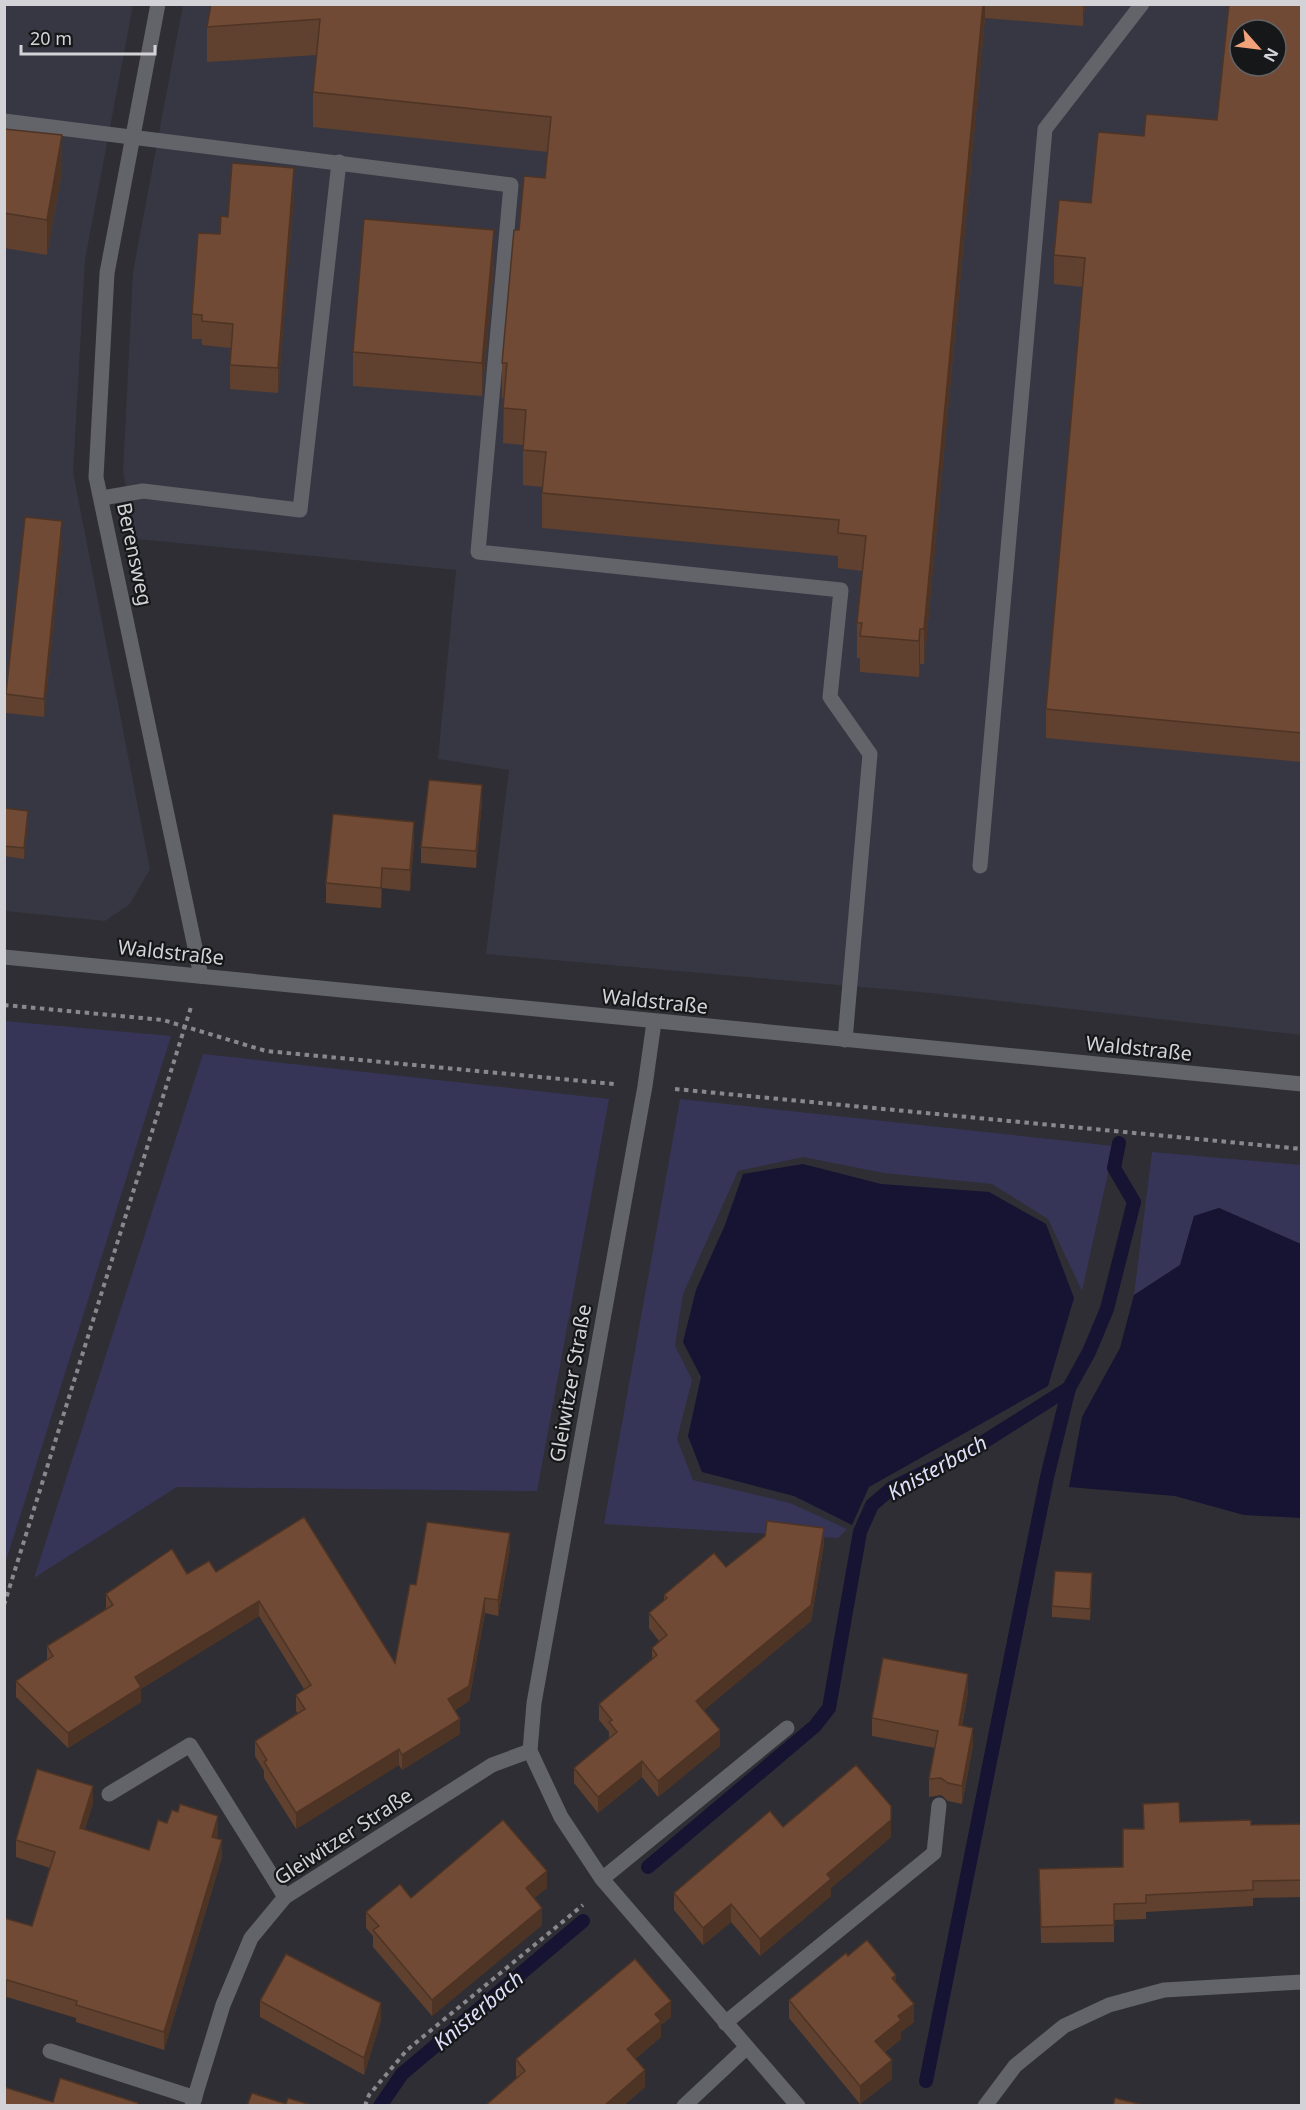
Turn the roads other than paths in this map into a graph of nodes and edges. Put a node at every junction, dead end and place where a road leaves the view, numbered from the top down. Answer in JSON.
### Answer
{"nodes":[{"id":1,"x":158,"y":4,"type":"edge"},
{"id":2,"x":1142,"y":4,"type":"edge"},
{"id":3,"x":4,"y":121,"type":"edge"},
{"id":4,"x":135,"y":136,"type":"junction"},
{"id":5,"x":339,"y":162,"type":"junction"},
{"id":6,"x":102,"y":498,"type":"junction"},
{"id":7,"x":980,"y":866,"type":"dead end"},
{"id":8,"x":4,"y":957,"type":"edge"},
{"id":9,"x":201,"y":976,"type":"junction"},
{"id":10,"x":654,"y":1022,"type":"junction"},
{"id":11,"x":845,"y":1040,"type":"junction"},
{"id":12,"x":1302,"y":1084,"type":"edge"},
{"id":13,"x":787,"y":1728,"type":"dead end"},
{"id":14,"x":530,"y":1751,"type":"junction"},
{"id":15,"x":109,"y":1794,"type":"dead end"},
{"id":16,"x":939,"y":1805,"type":"dead end"},
{"id":17,"x":604,"y":1882,"type":"junction"},
{"id":18,"x":285,"y":1897,"type":"junction"},
{"id":19,"x":1302,"y":1982,"type":"edge"},
{"id":20,"x":726,"y":2023,"type":"junction"},
{"id":21,"x":747,"y":2048,"type":"junction"},
{"id":22,"x":50,"y":2051,"type":"dead end"},
{"id":23,"x":193,"y":2102,"type":"edge"},
{"id":24,"x":684,"y":2106,"type":"edge"},
{"id":25,"x":798,"y":2106,"type":"edge"},
{"id":26,"x":985,"y":2106,"type":"edge"}],
"edges":[{"from":1,"to":4,"type":"street","name":"Berensweg"},
{"from":2,"to":7,"type":"street"},
{"from":3,"to":4,"type":"street"},
{"from":4,"to":5,"type":"street"},
{"from":4,"to":6,"type":"street","name":"Berensweg"},
{"from":5,"to":6,"type":"street"},
{"from":5,"to":11,"type":"street"},
{"from":6,"to":9,"type":"street","name":"Berensweg"},
{"from":8,"to":9,"type":"street","name":"Waldstraße"},
{"from":9,"to":10,"type":"street","name":"Waldstraße"},
{"from":10,"to":11,"type":"street","name":"Waldstraße"},
{"from":10,"to":14,"type":"street","name":"Gleiwitzer Straße"},
{"from":11,"to":12,"type":"street","name":"Waldstraße"},
{"from":13,"to":17,"type":"street"},
{"from":14,"to":17,"type":"street","name":"Gleiwitzer Straße"},
{"from":14,"to":18,"type":"street","name":"Gleiwitzer Straße"},
{"from":15,"to":18,"type":"street"},
{"from":16,"to":20,"type":"street"},
{"from":17,"to":20,"type":"street","name":"Gleiwitzer Straße"},
{"from":18,"to":23,"type":"street","name":"Gleiwitzer Straße"},
{"from":19,"to":26,"type":"street"},
{"from":20,"to":21,"type":"street","name":"Gleiwitzer Straße"},
{"from":21,"to":24,"type":"street"},
{"from":21,"to":25,"type":"street","name":"Gleiwitzer Straße"},
{"from":22,"to":23,"type":"street"}]}
